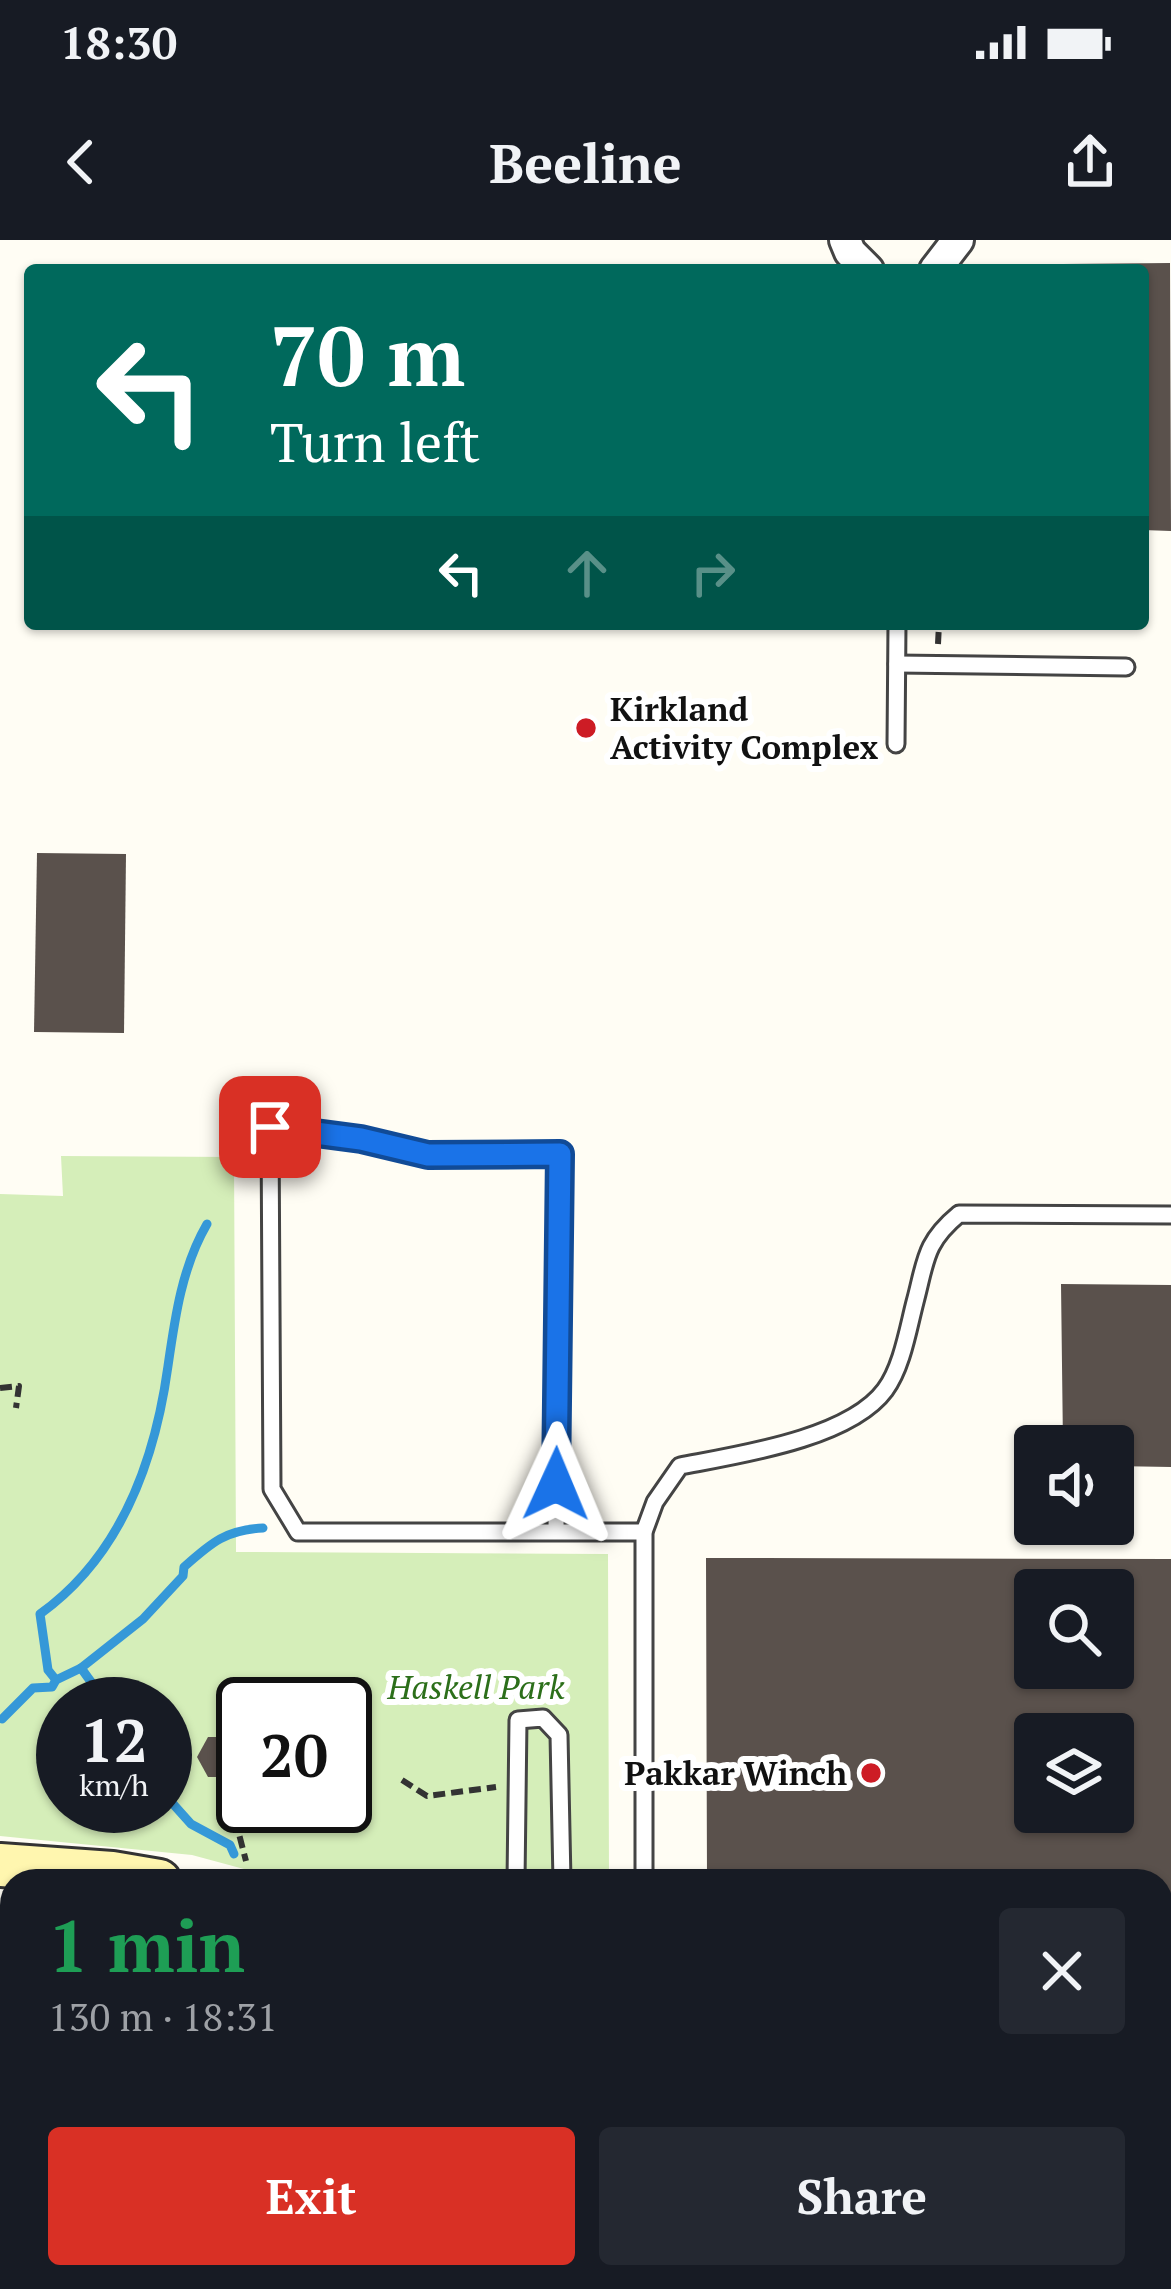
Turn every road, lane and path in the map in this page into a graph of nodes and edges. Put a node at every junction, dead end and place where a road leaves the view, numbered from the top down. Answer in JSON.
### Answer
{"nodes":[{"id":1,"x":844,"y":240,"type":"edge"},
{"id":2,"x":958,"y":240,"type":"edge"},
{"id":3,"x":862,"y":264,"type":"edge"},
{"id":4,"x":940,"y":264,"type":"edge"},
{"id":5,"x":898,"y":630,"type":"edge"},
{"id":6,"x":897,"y":664,"type":"junction"},
{"id":7,"x":1126,"y":667,"type":"dead end"},
{"id":8,"x":896,"y":744,"type":"dead end"},
{"id":9,"x":1171,"y":1215,"type":"edge"},
{"id":10,"x":0,"y":1388,"type":"edge"},
{"id":11,"x":16,"y":1408,"type":"dead end"},
{"id":12,"x":556,"y":1531,"type":"junction"},
{"id":13,"x":644,"y":1532,"type":"junction"},
{"id":14,"x":402,"y":1780,"type":"dead end"},
{"id":15,"x":517,"y":1783,"type":"junction"},
{"id":16,"x":239,"y":1833,"type":"edge"},
{"id":17,"x":246,"y":1861,"type":"dead end"},
{"id":18,"x":0,"y":1865,"type":"edge"},
{"id":19,"x":56,"y":1869,"type":"edge"},
{"id":20,"x":516,"y":1869,"type":"edge"},
{"id":21,"x":562,"y":1869,"type":"edge"},
{"id":22,"x":644,"y":1869,"type":"edge"}],
"edges":[{"from":1,"to":3,"type":"street"},
{"from":2,"to":4,"type":"street"},
{"from":5,"to":6,"type":"lane"},
{"from":6,"to":7,"type":"lane"},
{"from":6,"to":8,"type":"lane"},
{"from":9,"to":13,"type":"lane"},
{"from":10,"to":11,"type":"path"},
{"from":12,"to":12,"type":"lane"},
{"from":12,"to":13,"type":"lane"},
{"from":13,"to":22,"type":"lane"},
{"from":14,"to":15,"type":"path"},
{"from":15,"to":20,"type":"lane"},
{"from":15,"to":21,"type":"lane"},
{"from":16,"to":17,"type":"path"},
{"from":18,"to":19,"type":"street"}]}
